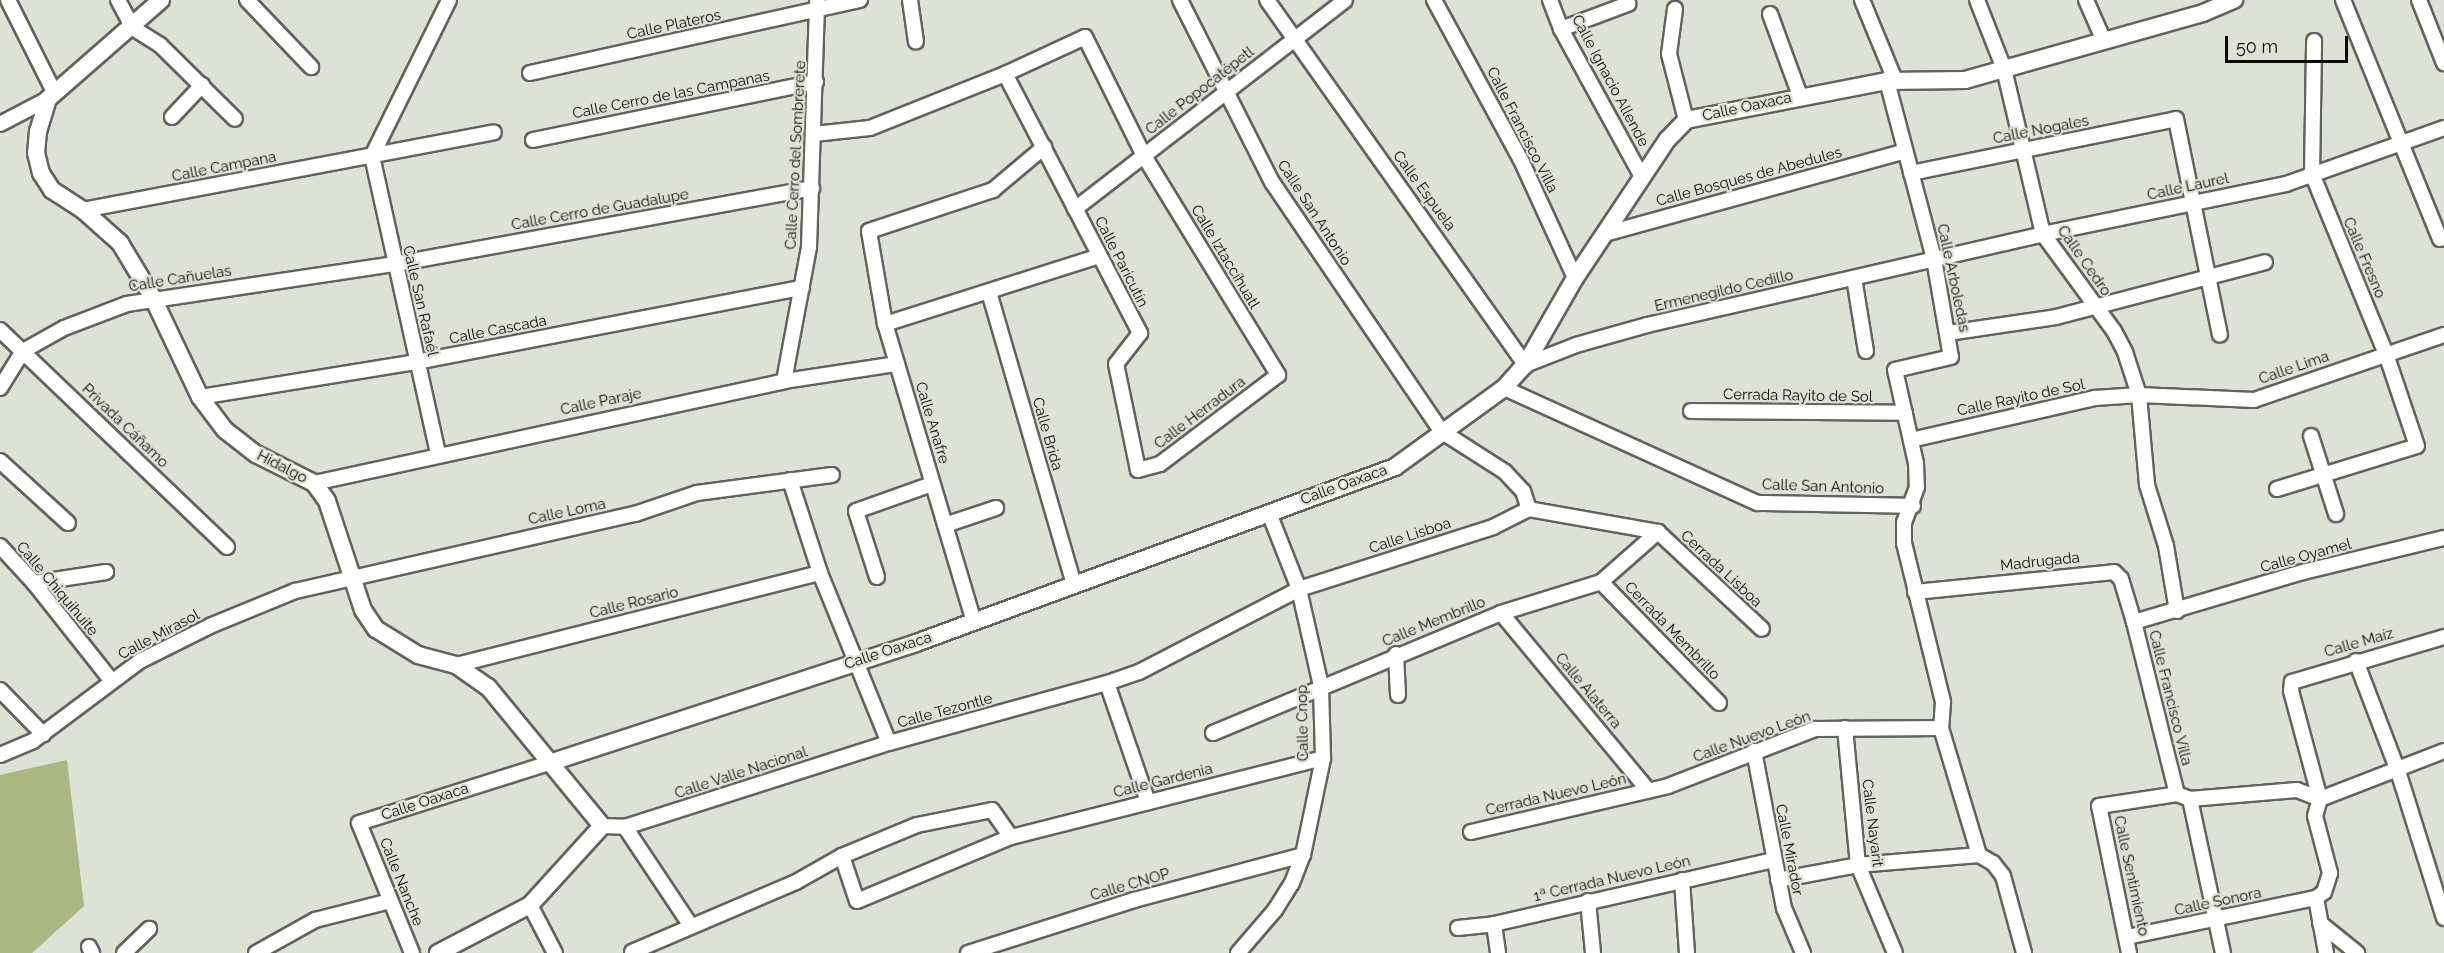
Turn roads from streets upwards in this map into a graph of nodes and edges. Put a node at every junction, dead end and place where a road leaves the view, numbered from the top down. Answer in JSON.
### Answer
{"nodes":[{"id":1,"x":8,"y":0,"type":"edge"},
{"id":2,"x":118,"y":0,"type":"edge"},
{"id":3,"x":161,"y":0,"type":"edge"},
{"id":4,"x":247,"y":0,"type":"edge"},
{"id":5,"x":449,"y":0,"type":"edge"},
{"id":6,"x":860,"y":0,"type":"edge"},
{"id":7,"x":910,"y":0,"type":"edge"},
{"id":8,"x":1180,"y":0,"type":"edge"},
{"id":9,"x":1268,"y":0,"type":"edge"},
{"id":10,"x":1345,"y":0,"type":"edge"},
{"id":11,"x":1434,"y":0,"type":"edge"},
{"id":12,"x":1550,"y":0,"type":"edge"},
{"id":13,"x":1862,"y":0,"type":"edge"},
{"id":14,"x":1977,"y":0,"type":"edge"},
{"id":15,"x":2086,"y":0,"type":"edge"},
{"id":16,"x":2234,"y":0,"type":"edge"},
{"id":17,"x":2343,"y":0,"type":"edge"},
{"id":18,"x":2419,"y":0,"type":"edge"},
{"id":19,"x":1628,"y":4,"type":"dead end"},
{"id":20,"x":818,"y":6,"type":"edge"},
{"id":21,"x":1675,"y":9,"type":"dead end"},
{"id":22,"x":1770,"y":14,"type":"dead end"},
{"id":23,"x":133,"y":28,"type":"junction"},
{"id":24,"x":1562,"y":29,"type":"junction"},
{"id":25,"x":1294,"y":39,"type":"junction"},
{"id":26,"x":2104,"y":41,"type":"junction"},
{"id":27,"x":2314,"y":41,"type":"dead end"},
{"id":28,"x":916,"y":42,"type":"dead end"},
{"id":29,"x":2444,"y":63,"type":"edge"},
{"id":30,"x":311,"y":67,"type":"dead end"},
{"id":31,"x":2004,"y":69,"type":"junction"},
{"id":32,"x":530,"y":73,"type":"dead end"},
{"id":33,"x":1005,"y":74,"type":"junction"},
{"id":34,"x":1891,"y":81,"type":"junction"},
{"id":35,"x":816,"y":82,"type":"junction"},
{"id":36,"x":202,"y":85,"type":"junction"},
{"id":37,"x":1225,"y":91,"type":"junction"},
{"id":38,"x":51,"y":96,"type":"junction"},
{"id":39,"x":1800,"y":96,"type":"junction"},
{"id":40,"x":172,"y":117,"type":"dead end"},
{"id":41,"x":235,"y":118,"type":"dead end"},
{"id":42,"x":1686,"y":120,"type":"junction"},
{"id":43,"x":0,"y":124,"type":"edge"},
{"id":44,"x":2444,"y":128,"type":"edge"},
{"id":45,"x":494,"y":132,"type":"dead end"},
{"id":46,"x":814,"y":134,"type":"junction"},
{"id":47,"x":533,"y":140,"type":"dead end"},
{"id":48,"x":2400,"y":144,"type":"junction"},
{"id":49,"x":1044,"y":147,"type":"junction"},
{"id":50,"x":2023,"y":150,"type":"junction"},
{"id":51,"x":1902,"y":152,"type":"junction"},
{"id":52,"x":372,"y":156,"type":"junction"},
{"id":53,"x":1144,"y":156,"type":"junction"},
{"id":54,"x":1911,"y":172,"type":"junction"},
{"id":55,"x":2312,"y":174,"type":"junction"},
{"id":56,"x":1642,"y":177,"type":"junction"},
{"id":57,"x":812,"y":188,"type":"junction"},
{"id":58,"x":2193,"y":203,"type":"junction"},
{"id":59,"x":1075,"y":209,"type":"junction"},
{"id":60,"x":83,"y":210,"type":"junction"},
{"id":61,"x":1605,"y":234,"type":"junction"},
{"id":62,"x":2043,"y":234,"type":"junction"},
{"id":63,"x":2440,"y":239,"type":"dead end"},
{"id":64,"x":1099,"y":256,"type":"junction"},
{"id":65,"x":1934,"y":259,"type":"junction"},
{"id":66,"x":2265,"y":262,"type":"dead end"},
{"id":67,"x":395,"y":264,"type":"junction"},
{"id":68,"x":2208,"y":275,"type":"junction"},
{"id":69,"x":1575,"y":278,"type":"junction"},
{"id":70,"x":1854,"y":278,"type":"junction"},
{"id":71,"x":801,"y":288,"type":"junction"},
{"id":72,"x":989,"y":292,"type":"junction"},
{"id":73,"x":153,"y":298,"type":"junction"},
{"id":74,"x":2094,"y":305,"type":"junction"},
{"id":75,"x":885,"y":324,"type":"junction"},
{"id":76,"x":0,"y":330,"type":"edge"},
{"id":77,"x":1948,"y":333,"type":"junction"},
{"id":78,"x":2220,"y":335,"type":"dead end"},
{"id":79,"x":2444,"y":335,"type":"edge"},
{"id":80,"x":23,"y":351,"type":"junction"},
{"id":81,"x":1866,"y":351,"type":"dead end"},
{"id":82,"x":2386,"y":354,"type":"junction"},
{"id":83,"x":417,"y":362,"type":"junction"},
{"id":84,"x":897,"y":364,"type":"junction"},
{"id":85,"x":1525,"y":365,"type":"junction"},
{"id":86,"x":1278,"y":375,"type":"joint"},
{"id":87,"x":784,"y":381,"type":"junction"},
{"id":88,"x":0,"y":388,"type":"edge"},
{"id":89,"x":1504,"y":388,"type":"junction"},
{"id":90,"x":2139,"y":395,"type":"junction"},
{"id":91,"x":200,"y":397,"type":"junction"},
{"id":92,"x":1691,"y":411,"type":"dead end"},
{"id":93,"x":1905,"y":413,"type":"junction"},
{"id":94,"x":1441,"y":431,"type":"junction"},
{"id":95,"x":2311,"y":436,"type":"dead end"},
{"id":96,"x":1911,"y":440,"type":"junction"},
{"id":97,"x":438,"y":453,"type":"junction"},
{"id":98,"x":0,"y":461,"type":"edge"},
{"id":99,"x":1138,"y":470,"type":"joint"},
{"id":100,"x":2324,"y":474,"type":"junction"},
{"id":101,"x":832,"y":475,"type":"dead end"},
{"id":102,"x":790,"y":480,"type":"junction"},
{"id":103,"x":314,"y":483,"type":"junction"},
{"id":104,"x":933,"y":484,"type":"junction"},
{"id":105,"x":2277,"y":489,"type":"dead end"},
{"id":106,"x":1913,"y":507,"type":"junction"},
{"id":107,"x":996,"y":508,"type":"dead end"},
{"id":108,"x":1529,"y":509,"type":"junction"},
{"id":109,"x":1269,"y":513,"type":"junction"},
{"id":110,"x":2336,"y":514,"type":"dead end"},
{"id":111,"x":68,"y":523,"type":"dead end"},
{"id":112,"x":945,"y":525,"type":"junction"},
{"id":113,"x":1658,"y":532,"type":"junction"},
{"id":114,"x":2444,"y":538,"type":"edge"},
{"id":115,"x":0,"y":546,"type":"edge"},
{"id":116,"x":227,"y":547,"type":"dead end"},
{"id":117,"x":106,"y":572,"type":"dead end"},
{"id":118,"x":820,"y":573,"type":"junction"},
{"id":119,"x":350,"y":576,"type":"junction"},
{"id":120,"x":877,"y":577,"type":"dead end"},
{"id":121,"x":1601,"y":582,"type":"junction"},
{"id":122,"x":34,"y":583,"type":"junction"},
{"id":123,"x":1074,"y":585,"type":"junction"},
{"id":124,"x":1299,"y":588,"type":"junction"},
{"id":125,"x":1915,"y":592,"type":"junction"},
{"id":126,"x":2177,"y":611,"type":"junction"},
{"id":127,"x":1501,"y":613,"type":"junction"},
{"id":128,"x":974,"y":622,"type":"junction"},
{"id":129,"x":2134,"y":622,"type":"junction"},
{"id":130,"x":1762,"y":629,"type":"dead end"},
{"id":131,"x":2444,"y":637,"type":"edge"},
{"id":132,"x":1396,"y":654,"type":"junction"},
{"id":133,"x":2356,"y":661,"type":"junction"},
{"id":134,"x":856,"y":662,"type":"junction"},
{"id":135,"x":456,"y":665,"type":"junction"},
{"id":136,"x":111,"y":680,"type":"junction"},
{"id":137,"x":1107,"y":683,"type":"junction"},
{"id":138,"x":1321,"y":686,"type":"junction"},
{"id":139,"x":0,"y":690,"type":"edge"},
{"id":140,"x":1398,"y":695,"type":"dead end"},
{"id":141,"x":1719,"y":703,"type":"dead end"},
{"id":142,"x":1845,"y":728,"type":"junction"},
{"id":143,"x":1941,"y":728,"type":"junction"},
{"id":144,"x":1213,"y":733,"type":"dead end"},
{"id":145,"x":43,"y":734,"type":"junction"},
{"id":146,"x":889,"y":743,"type":"junction"},
{"id":147,"x":1754,"y":751,"type":"junction"},
{"id":148,"x":2444,"y":751,"type":"edge"},
{"id":149,"x":0,"y":755,"type":"edge"},
{"id":150,"x":1323,"y":758,"type":"junction"},
{"id":151,"x":552,"y":762,"type":"junction"},
{"id":152,"x":2398,"y":771,"type":"junction"},
{"id":153,"x":1649,"y":791,"type":"junction"},
{"id":154,"x":2177,"y":794,"type":"junction"},
{"id":155,"x":2190,"y":799,"type":"junction"},
{"id":156,"x":2320,"y":799,"type":"junction"},
{"id":157,"x":1148,"y":802,"type":"junction"},
{"id":158,"x":359,"y":823,"type":"joint"},
{"id":159,"x":602,"y":826,"type":"junction"},
{"id":160,"x":626,"y":827,"type":"junction"},
{"id":161,"x":1471,"y":832,"type":"dead end"},
{"id":162,"x":1011,"y":837,"type":"junction"},
{"id":163,"x":1303,"y":855,"type":"junction"},
{"id":164,"x":1979,"y":855,"type":"junction"},
{"id":165,"x":842,"y":856,"type":"junction"},
{"id":166,"x":1773,"y":860,"type":"junction"},
{"id":167,"x":1858,"y":865,"type":"junction"},
{"id":168,"x":1682,"y":880,"type":"junction"},
{"id":169,"x":1779,"y":880,"type":"junction"},
{"id":170,"x":2316,"y":898,"type":"junction"},
{"id":171,"x":390,"y":901,"type":"junction"},
{"id":172,"x":1588,"y":901,"type":"junction"},
{"id":173,"x":530,"y":905,"type":"junction"},
{"id":174,"x":2444,"y":918,"type":"edge"},
{"id":175,"x":2216,"y":920,"type":"junction"},
{"id":176,"x":2320,"y":923,"type":"junction"},
{"id":177,"x":1494,"y":924,"type":"junction"},
{"id":178,"x":691,"y":926,"type":"junction"},
{"id":179,"x":1458,"y":928,"type":"dead end"},
{"id":180,"x":149,"y":929,"type":"dead end"},
{"id":181,"x":2127,"y":937,"type":"junction"},
{"id":182,"x":447,"y":951,"type":"edge"},
{"id":183,"x":632,"y":952,"type":"edge"},
{"id":184,"x":124,"y":953,"type":"edge"},
{"id":185,"x":256,"y":953,"type":"edge"},
{"id":186,"x":412,"y":953,"type":"edge"},
{"id":187,"x":555,"y":953,"type":"edge"},
{"id":188,"x":968,"y":953,"type":"edge"},
{"id":189,"x":1238,"y":953,"type":"edge"},
{"id":190,"x":1498,"y":953,"type":"edge"},
{"id":191,"x":1593,"y":953,"type":"edge"},
{"id":192,"x":1687,"y":953,"type":"edge"},
{"id":193,"x":1803,"y":953,"type":"edge"},
{"id":194,"x":1895,"y":953,"type":"edge"},
{"id":195,"x":2024,"y":953,"type":"edge"},
{"id":196,"x":2129,"y":953,"type":"edge"},
{"id":197,"x":2223,"y":953,"type":"edge"},
{"id":198,"x":2326,"y":953,"type":"edge"},
{"id":199,"x":2357,"y":953,"type":"edge"}],
"edges":[{"from":1,"to":38,"type":"street"},
{"from":2,"to":23,"type":"street"},
{"from":3,"to":23,"type":"street"},
{"from":4,"to":30,"type":"street"},
{"from":5,"to":52,"type":"street"},
{"from":6,"to":20,"type":"street","name":"Calle Plateros"},
{"from":7,"to":28,"type":"street"},
{"from":8,"to":37,"type":"street","name":"Calle San Antonio"},
{"from":9,"to":25,"type":"street","name":"Calle Espuela"},
{"from":10,"to":25,"type":"street","name":"Calle Popocatépetl"},
{"from":11,"to":69,"type":"street","name":"Calle Francisco Villa"},
{"from":12,"to":24,"type":"street","name":"Calle Ignacio Allende"},
{"from":13,"to":34,"type":"street"},
{"from":14,"to":31,"type":"street","name":"Calle Cedro"},
{"from":15,"to":26,"type":"street"},
{"from":16,"to":26,"type":"street","name":"Calle Oaxaca"},
{"from":17,"to":48,"type":"street"},
{"from":18,"to":29,"type":"street"},
{"from":19,"to":24,"type":"street"},
{"from":20,"to":32,"type":"street","name":"Calle Plateros"},
{"from":20,"to":35,"type":"street","name":"Calle Cerro del Sombrerete"},
{"from":21,"to":42,"type":"street"},
{"from":22,"to":39,"type":"street"},
{"from":23,"to":36,"type":"street"},
{"from":23,"to":38,"type":"street"},
{"from":24,"to":56,"type":"street","name":"Calle Ignacio Allende"},
{"from":25,"to":37,"type":"street","name":"Calle Popocatépetl"},
{"from":25,"to":85,"type":"street","name":"Calle Espuela"},
{"from":26,"to":31,"type":"street","name":"Calle Oaxaca"},
{"from":27,"to":55,"type":"street"},
{"from":31,"to":34,"type":"street","name":"Calle Oaxaca"},
{"from":31,"to":50,"type":"street","name":"Calle Cedro"},
{"from":33,"to":46,"type":"street"},
{"from":33,"to":49,"type":"street","name":"Calle Paricutín"},
{"from":33,"to":53,"type":"street","name":"Calle Iztaccíhuatl"},
{"from":34,"to":39,"type":"street","name":"Calle Oaxaca"},
{"from":34,"to":51,"type":"street","name":"Calle Arboledas"},
{"from":35,"to":46,"type":"street","name":"Calle Cerro del Sombrerete"},
{"from":35,"to":47,"type":"street","name":"Calle Cerro de las Campanas"},
{"from":36,"to":40,"type":"street"},
{"from":36,"to":41,"type":"street"},
{"from":37,"to":53,"type":"street","name":"Calle Popocatépetl"},
{"from":37,"to":94,"type":"street","name":"Calle San Antonio"},
{"from":38,"to":43,"type":"street"},
{"from":38,"to":60,"type":"street","name":"Hidalgo"},
{"from":39,"to":42,"type":"street","name":"Calle Oaxaca"},
{"from":42,"to":56,"type":"street","name":"Calle Oaxaca"},
{"from":44,"to":48,"type":"street","name":"Calle Laurel"},
{"from":45,"to":52,"type":"street"},
{"from":46,"to":57,"type":"street","name":"Calle Cerro del Sombrerete"},
{"from":48,"to":55,"type":"street","name":"Calle Laurel"},
{"from":48,"to":63,"type":"street"},
{"from":49,"to":59,"type":"street","name":"Calle Paricutín"},
{"from":49,"to":75,"type":"street","name":"Calle Anafre"},
{"from":50,"to":54,"type":"street","name":"Calle Nogales"},
{"from":50,"to":58,"type":"street","name":"Calle Nogales"},
{"from":50,"to":62,"type":"street","name":"Calle Cedro"},
{"from":51,"to":54,"type":"street","name":"Calle Arboledas"},
{"from":51,"to":61,"type":"street","name":"Calle Bosques de Abedules"},
{"from":52,"to":60,"type":"street","name":"Calle Campana"},
{"from":52,"to":67,"type":"street","name":"Calle San Rafaél"},
{"from":53,"to":59,"type":"street","name":"Calle Popocatépetl"},
{"from":53,"to":86,"type":"street","name":"Calle Iztaccíhuatl"},
{"from":54,"to":65,"type":"street","name":"Calle Arboledas"},
{"from":55,"to":58,"type":"street","name":"Calle Laurel"},
{"from":55,"to":82,"type":"street","name":"Calle Fresno"},
{"from":56,"to":61,"type":"street","name":"Calle Oaxaca"},
{"from":57,"to":67,"type":"street","name":"Calle Cerro de Guadalupe"},
{"from":57,"to":71,"type":"street","name":"Calle Cerro del Sombrerete"},
{"from":58,"to":62,"type":"street","name":"Calle Laurel"},
{"from":58,"to":68,"type":"street"},
{"from":59,"to":64,"type":"street","name":"Calle Paricutín"},
{"from":60,"to":73,"type":"street","name":"Hidalgo"},
{"from":61,"to":69,"type":"street","name":"Calle Oaxaca"},
{"from":62,"to":65,"type":"street","name":"Calle Laurel"},
{"from":62,"to":74,"type":"street","name":"Calle Cedro"},
{"from":64,"to":72,"type":"street"},
{"from":64,"to":99,"type":"street","name":"Calle Paricutín"},
{"from":65,"to":70,"type":"street","name":"Ermenegildo Cedillo"},
{"from":65,"to":77,"type":"street","name":"Calle Arboledas"},
{"from":66,"to":68,"type":"street"},
{"from":67,"to":73,"type":"street","name":"Calle Cañuelas"},
{"from":67,"to":83,"type":"street","name":"Calle San Rafaél"},
{"from":68,"to":74,"type":"street"},
{"from":68,"to":78,"type":"street"},
{"from":69,"to":85,"type":"street","name":"Calle Oaxaca"},
{"from":70,"to":81,"type":"street"},
{"from":70,"to":85,"type":"street","name":"Ermenegildo Cedillo"},
{"from":71,"to":83,"type":"street","name":"Calle Cascada"},
{"from":71,"to":87,"type":"street","name":"Calle Cerro del Sombrerete"},
{"from":72,"to":75,"type":"street"},
{"from":72,"to":123,"type":"street","name":"Calle Brida"},
{"from":73,"to":80,"type":"street","name":"Calle Cañuelas"},
{"from":73,"to":91,"type":"street","name":"Hidalgo"},
{"from":74,"to":77,"type":"street"},
{"from":74,"to":90,"type":"street","name":"Calle Cedro"},
{"from":75,"to":84,"type":"street","name":"Calle Anafre"},
{"from":76,"to":80,"type":"street","name":"Privada Cáñamo"},
{"from":77,"to":93,"type":"street","name":"Calle Arboledas"},
{"from":79,"to":82,"type":"street","name":"Calle Lima"},
{"from":80,"to":88,"type":"street","name":"Calle Cañuelas"},
{"from":80,"to":116,"type":"street","name":"Privada Cáñamo"},
{"from":82,"to":90,"type":"street","name":"Calle Lima"},
{"from":82,"to":100,"type":"street"},
{"from":83,"to":91,"type":"street","name":"Calle Cascada"},
{"from":83,"to":97,"type":"street","name":"Calle San Rafaél"},
{"from":84,"to":87,"type":"street","name":"Calle Paraje"},
{"from":84,"to":104,"type":"street","name":"Calle Anafre"},
{"from":85,"to":89,"type":"street","name":"Calle Oaxaca"},
{"from":86,"to":99,"type":"street","name":"Calle Herradura"},
{"from":87,"to":97,"type":"street","name":"Calle Paraje"},
{"from":89,"to":94,"type":"street","name":"Calle Oaxaca"},
{"from":89,"to":106,"type":"street","name":"Calle San Antonio"},
{"from":90,"to":96,"type":"street","name":"Calle Rayito de Sol"},
{"from":90,"to":126,"type":"street"},
{"from":91,"to":103,"type":"street","name":"Hidalgo"},
{"from":92,"to":93,"type":"street","name":"Cerrada Rayito de Sol"},
{"from":93,"to":96,"type":"street","name":"Calle Arboledas"},
{"from":94,"to":108,"type":"street"},
{"from":94,"to":109,"type":"street","name":"Calle Oaxaca"},
{"from":95,"to":100,"type":"street"},
{"from":96,"to":106,"type":"street"},
{"from":97,"to":103,"type":"street","name":"Calle Paraje"},
{"from":98,"to":111,"type":"street"},
{"from":100,"to":105,"type":"street"},
{"from":100,"to":110,"type":"street"},
{"from":101,"to":102,"type":"street","name":"Calle Loma"},
{"from":102,"to":118,"type":"street","name":"Calle Tezontle"},
{"from":102,"to":119,"type":"street","name":"Calle Loma"},
{"from":103,"to":119,"type":"street","name":"Hidalgo"},
{"from":104,"to":112,"type":"street","name":"Calle Anafre"},
{"from":104,"to":120,"type":"street"},
{"from":106,"to":125,"type":"street"},
{"from":107,"to":112,"type":"street"},
{"from":108,"to":113,"type":"street"},
{"from":108,"to":124,"type":"street","name":"Calle Lisboa"},
{"from":109,"to":123,"type":"street","name":"Calle Oaxaca"},
{"from":109,"to":124,"type":"street","name":"Calle Cnop"},
{"from":112,"to":128,"type":"street","name":"Calle Anafre"},
{"from":113,"to":121,"type":"street","name":"Calle Membrillo"},
{"from":113,"to":130,"type":"street","name":"Cerrada Lisboa"},
{"from":114,"to":126,"type":"street","name":"Calle Oyamel"},
{"from":115,"to":122,"type":"street","name":"Calle Chiquihuite"},
{"from":117,"to":122,"type":"street"},
{"from":118,"to":134,"type":"street","name":"Calle Tezontle"},
{"from":118,"to":135,"type":"street","name":"Calle Rosario"},
{"from":119,"to":135,"type":"street","name":"Hidalgo"},
{"from":119,"to":136,"type":"street","name":"Calle Mirasol"},
{"from":121,"to":127,"type":"street","name":"Calle Membrillo"},
{"from":121,"to":141,"type":"street","name":"Cerrada Membrillo"},
{"from":122,"to":136,"type":"street","name":"Calle Chiquihuite"},
{"from":123,"to":128,"type":"street","name":"Calle Oaxaca"},
{"from":124,"to":137,"type":"street","name":"Calle Tezontle"},
{"from":124,"to":138,"type":"street","name":"Calle Cnop"},
{"from":125,"to":129,"type":"street","name":"Madrugada"},
{"from":125,"to":143,"type":"street"},
{"from":126,"to":129,"type":"street","name":"Calle Francisco Villa"},
{"from":127,"to":132,"type":"street","name":"Calle Membrillo"},
{"from":127,"to":153,"type":"street","name":"Calle Alaterra"},
{"from":128,"to":134,"type":"street","name":"Calle Oaxaca"},
{"from":129,"to":154,"type":"street","name":"Calle Francisco Villa"},
{"from":131,"to":133,"type":"street","name":"Calle Maíz"},
{"from":132,"to":138,"type":"street","name":"Calle Membrillo"},
{"from":132,"to":140,"type":"street"},
{"from":133,"to":152,"type":"street"},
{"from":133,"to":156,"type":"street","name":"Calle Maíz"},
{"from":134,"to":146,"type":"street","name":"Calle Tezontle"},
{"from":134,"to":151,"type":"street","name":"Calle Oaxaca"},
{"from":135,"to":151,"type":"street","name":"Hidalgo"},
{"from":136,"to":145,"type":"street","name":"Calle Mirasol"},
{"from":137,"to":146,"type":"street","name":"Calle Tezontle"},
{"from":137,"to":157,"type":"street"},
{"from":138,"to":144,"type":"street","name":"Calle Membrillo"},
{"from":138,"to":150,"type":"street","name":"Calle Cnop"},
{"from":139,"to":145,"type":"street"},
{"from":142,"to":143,"type":"street","name":"Calle Nuevo León"},
{"from":142,"to":147,"type":"street","name":"Calle Nuevo León"},
{"from":142,"to":167,"type":"street","name":"Calle Nayarit"},
{"from":143,"to":164,"type":"street"},
{"from":145,"to":149,"type":"street","name":"Calle Mirasol"},
{"from":146,"to":160,"type":"street","name":"Calle Valle Nacional"},
{"from":147,"to":153,"type":"street","name":"Calle Nuevo León"},
{"from":147,"to":166,"type":"street","name":"Calle Mirador"},
{"from":148,"to":152,"type":"street"},
{"from":150,"to":157,"type":"street","name":"Calle Gardenia"},
{"from":150,"to":163,"type":"street","name":"Calle Cnop"},
{"from":151,"to":158,"type":"street","name":"Calle Oaxaca"},
{"from":151,"to":159,"type":"street","name":"Hidalgo"},
{"from":152,"to":156,"type":"street"},
{"from":152,"to":174,"type":"street"},
{"from":153,"to":161,"type":"street","name":"Cerrada Nuevo León"},
{"from":154,"to":155,"type":"street"},
{"from":154,"to":181,"type":"street","name":"Calle Sentimiento"},
{"from":155,"to":156,"type":"street"},
{"from":155,"to":175,"type":"street"},
{"from":156,"to":170,"type":"street"},
{"from":157,"to":162,"type":"street","name":"Calle Gardenia"},
{"from":158,"to":171,"type":"street","name":"Calle Nanche"},
{"from":159,"to":160,"type":"street","name":"Calle Valle Nacional"},
{"from":159,"to":173,"type":"street"},
{"from":160,"to":178,"type":"street"},
{"from":162,"to":165,"type":"street"},
{"from":162,"to":165,"type":"street","name":"Calle Gardenia"},
{"from":163,"to":188,"type":"street","name":"Calle CNOP"},
{"from":163,"to":189,"type":"street","name":"Calle Cnop"},
{"from":164,"to":167,"type":"street"},
{"from":164,"to":195,"type":"street"},
{"from":165,"to":178,"type":"street"},
{"from":166,"to":168,"type":"street","name":"1ª Cerrada Nuevo León"},
{"from":166,"to":169,"type":"street","name":"Calle Mirador"},
{"from":167,"to":169,"type":"street"},
{"from":167,"to":194,"type":"street","name":"Calle Nayarit"},
{"from":168,"to":172,"type":"street","name":"1ª Cerrada Nuevo León"},
{"from":168,"to":192,"type":"street"},
{"from":169,"to":193,"type":"street","name":"Calle Mirador"},
{"from":170,"to":175,"type":"street","name":"Calle Sonora"},
{"from":170,"to":176,"type":"street"},
{"from":171,"to":185,"type":"street"},
{"from":171,"to":186,"type":"street","name":"Calle Nanche"},
{"from":172,"to":177,"type":"street","name":"1ª Cerrada Nuevo León"},
{"from":172,"to":191,"type":"street"},
{"from":173,"to":182,"type":"street"},
{"from":173,"to":187,"type":"street"},
{"from":175,"to":181,"type":"street","name":"Calle Sonora"},
{"from":175,"to":197,"type":"street"},
{"from":176,"to":198,"type":"street"},
{"from":176,"to":199,"type":"street"},
{"from":177,"to":179,"type":"street","name":"1ª Cerrada Nuevo León"},
{"from":177,"to":190,"type":"street"},
{"from":178,"to":183,"type":"street"},
{"from":180,"to":184,"type":"street"},
{"from":181,"to":196,"type":"street","name":"Calle Sentimiento"}]}
